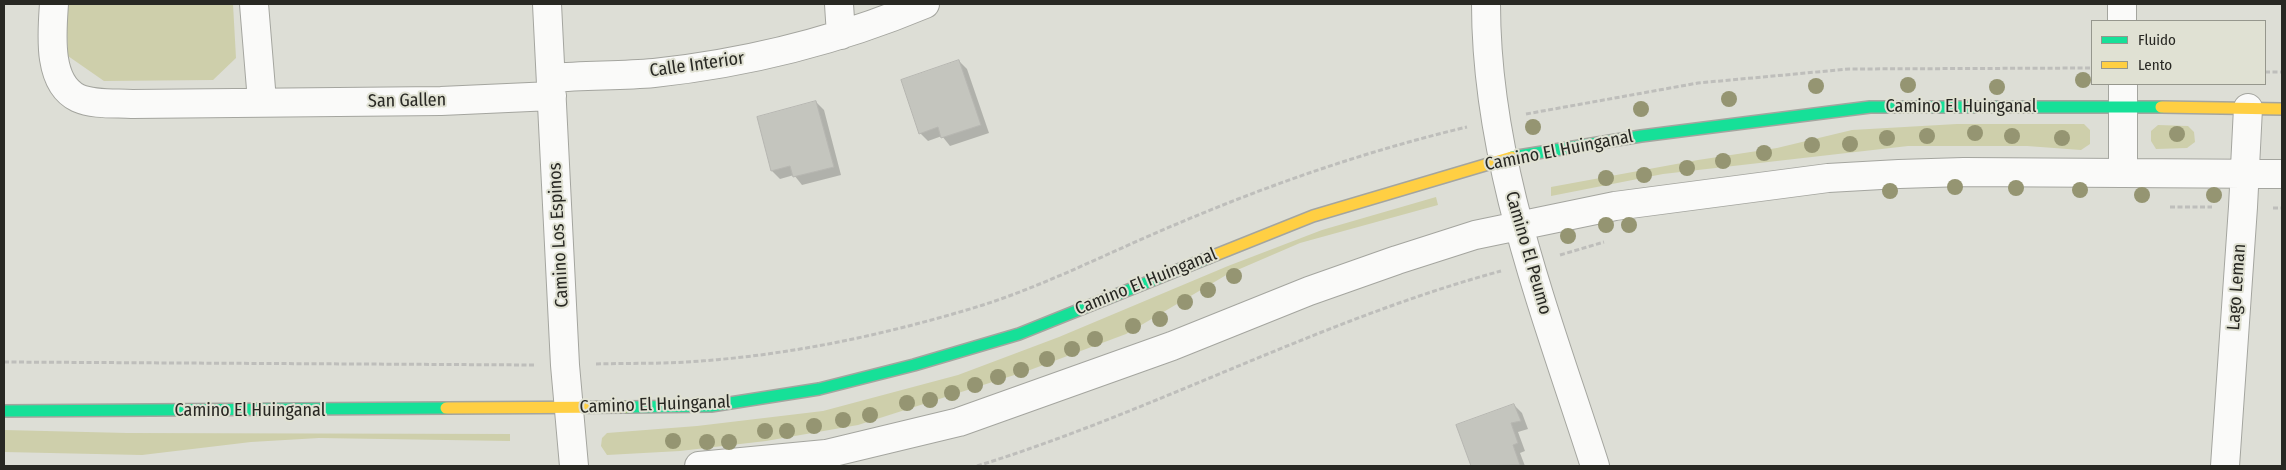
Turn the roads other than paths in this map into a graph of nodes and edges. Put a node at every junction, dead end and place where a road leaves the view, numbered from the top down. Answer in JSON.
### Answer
{"nodes":[{"id":1,"x":54,"y":4,"type":"edge"},
{"id":2,"x":254,"y":4,"type":"edge"},
{"id":3,"x":547,"y":4,"type":"edge"},
{"id":4,"x":839,"y":4,"type":"edge"},
{"id":5,"x":925,"y":4,"type":"edge"},
{"id":6,"x":1486,"y":4,"type":"edge"},
{"id":7,"x":2122,"y":4,"type":"edge"},
{"id":8,"x":2122,"y":20,"type":"edge"},
{"id":9,"x":841,"y":35,"type":"junction"},
{"id":10,"x":552,"y":87,"type":"junction"},
{"id":11,"x":2123,"y":95,"type":"edge"},
{"id":12,"x":262,"y":101,"type":"junction"},
{"id":13,"x":2248,"y":108,"type":"junction"},
{"id":14,"x":2282,"y":109,"type":"edge"},
{"id":15,"x":1502,"y":159,"type":"junction"},
{"id":16,"x":2123,"y":173,"type":"junction"},
{"id":17,"x":2245,"y":174,"type":"junction"},
{"id":18,"x":2282,"y":174,"type":"edge"},
{"id":19,"x":1520,"y":226,"type":"junction"},
{"id":20,"x":567,"y":409,"type":"junction"},
{"id":21,"x":4,"y":412,"type":"edge"},
{"id":22,"x":574,"y":466,"type":"edge"},
{"id":23,"x":699,"y":466,"type":"edge"},
{"id":24,"x":1595,"y":466,"type":"edge"},
{"id":25,"x":2225,"y":466,"type":"edge"}],
"edges":[{"from":1,"to":12,"type":"street","name":"San Gallen"},
{"from":2,"to":12,"type":"street"},
{"from":3,"to":10,"type":"street","name":"Camino Los Espinos"},
{"from":4,"to":9,"type":"street"},
{"from":5,"to":9,"type":"street","name":"Calle Interior"},
{"from":6,"to":15,"type":"street","name":"Camino El Peumo"},
{"from":7,"to":8,"type":"street"},
{"from":9,"to":10,"type":"street","name":"Calle Interior"},
{"from":10,"to":12,"type":"street","name":"San Gallen"},
{"from":10,"to":20,"type":"street","name":"Camino Los Espinos"},
{"from":11,"to":13,"type":"street","name":"Camino El Huinganal"},
{"from":11,"to":15,"type":"street","name":"Camino El Huinganal"},
{"from":11,"to":16,"type":"street"},
{"from":13,"to":14,"type":"street","name":"Camino El Huinganal"},
{"from":13,"to":17,"type":"street","name":"Lago Leman"},
{"from":15,"to":19,"type":"street","name":"Camino El Peumo"},
{"from":15,"to":20,"type":"street","name":"Camino El Huinganal"},
{"from":16,"to":17,"type":"street"},
{"from":16,"to":19,"type":"street"},
{"from":17,"to":18,"type":"street"},
{"from":17,"to":25,"type":"street","name":"Lago Leman"},
{"from":19,"to":23,"type":"street"},
{"from":19,"to":24,"type":"street","name":"Camino El Peumo"},
{"from":20,"to":21,"type":"street","name":"Camino El Huinganal"},
{"from":20,"to":22,"type":"street","name":"Camino Los Espinos"}]}
